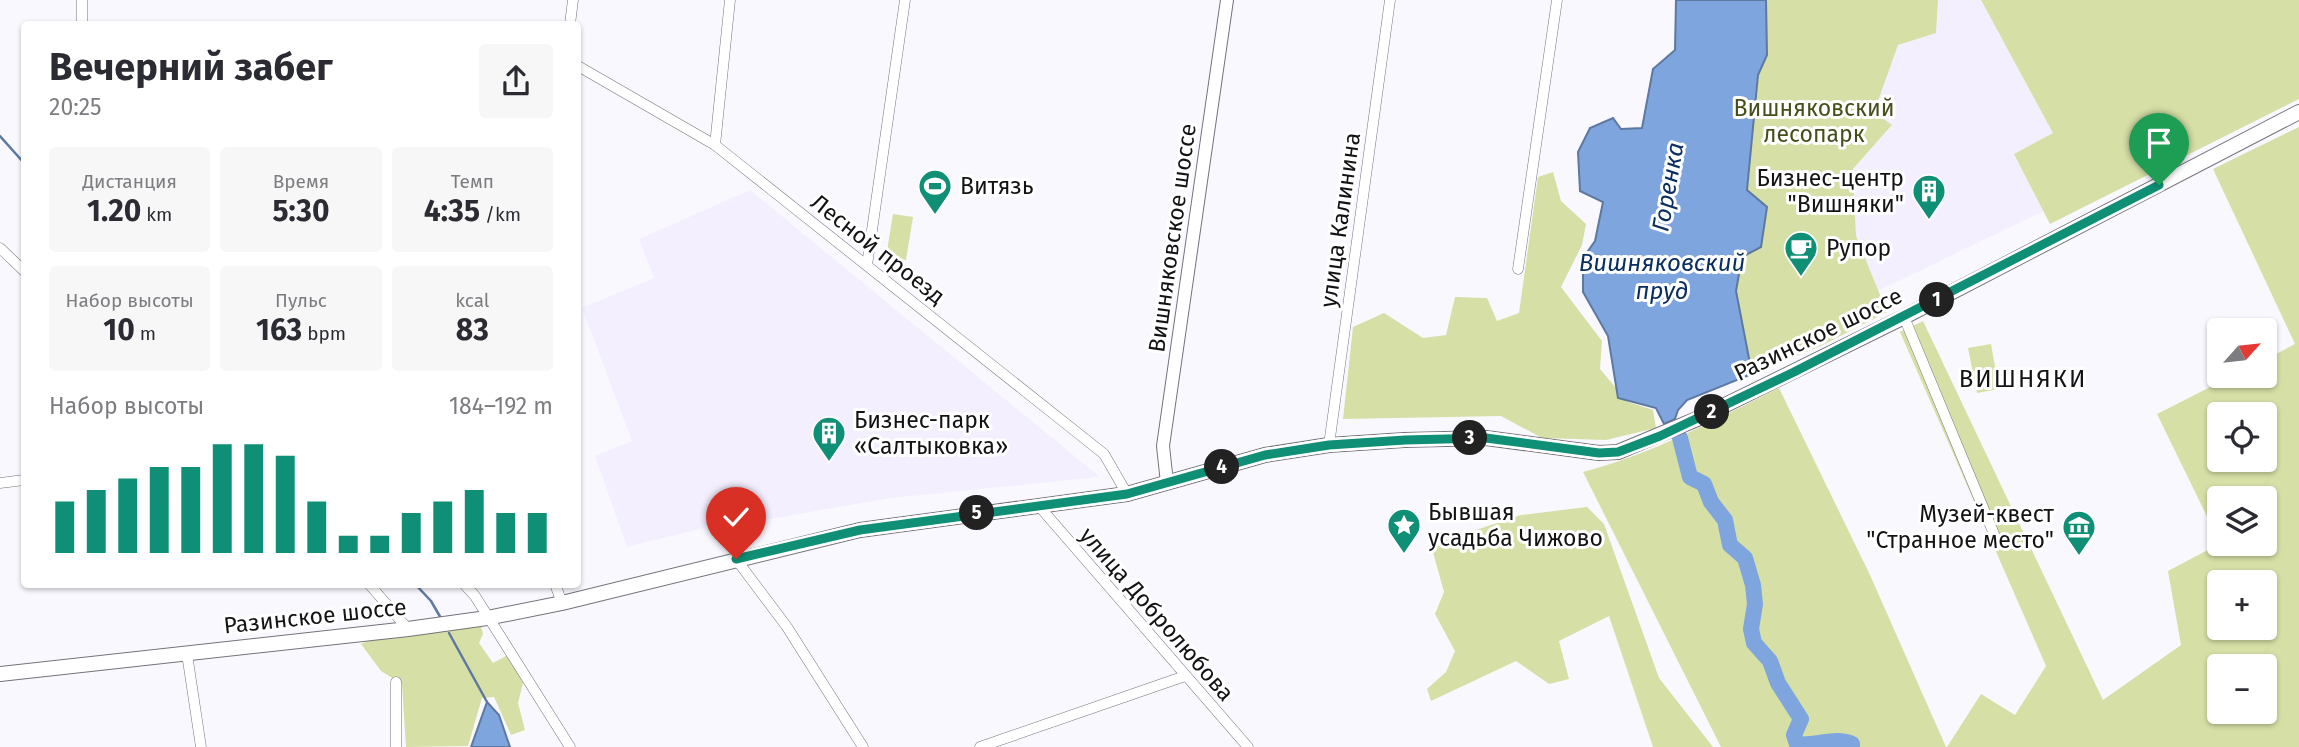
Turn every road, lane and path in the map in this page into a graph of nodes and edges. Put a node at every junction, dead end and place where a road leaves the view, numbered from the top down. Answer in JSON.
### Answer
{"nodes":[{"id":1,"x":82,"y":0,"type":"edge"},
{"id":2,"x":573,"y":0,"type":"edge"},
{"id":3,"x":730,"y":0,"type":"edge"},
{"id":4,"x":905,"y":0,"type":"edge"},
{"id":5,"x":1227,"y":0,"type":"edge"},
{"id":6,"x":1390,"y":0,"type":"edge"},
{"id":7,"x":1556,"y":0,"type":"edge"},
{"id":8,"x":82,"y":21,"type":"edge"},
{"id":9,"x":570,"y":21,"type":"edge"},
{"id":10,"x":581,"y":68,"type":"edge"},
{"id":11,"x":2299,"y":112,"type":"edge"},
{"id":12,"x":715,"y":145,"type":"junction"},
{"id":13,"x":0,"y":250,"type":"edge"},
{"id":14,"x":867,"y":265,"type":"junction"},
{"id":15,"x":21,"y":268,"type":"edge"},
{"id":16,"x":1518,"y":268,"type":"dead end"},
{"id":17,"x":1904,"y":317,"type":"junction"},
{"id":18,"x":1329,"y":445,"type":"junction"},
{"id":19,"x":21,"y":480,"type":"edge"},
{"id":20,"x":0,"y":483,"type":"edge"},
{"id":21,"x":1167,"y":483,"type":"junction"},
{"id":22,"x":1127,"y":494,"type":"junction"},
{"id":23,"x":1038,"y":505,"type":"junction"},
{"id":24,"x":1994,"y":534,"type":"dead end"},
{"id":25,"x":736,"y":559,"type":"junction"},
{"id":26,"x":372,"y":588,"type":"edge"},
{"id":27,"x":468,"y":588,"type":"edge"},
{"id":28,"x":556,"y":588,"type":"edge"},
{"id":29,"x":562,"y":603,"type":"junction"},
{"id":30,"x":487,"y":618,"type":"junction"},
{"id":31,"x":408,"y":629,"type":"junction"},
{"id":32,"x":187,"y":653,"type":"junction"},
{"id":33,"x":0,"y":674,"type":"edge"},
{"id":34,"x":1185,"y":676,"type":"junction"},
{"id":35,"x":396,"y":682,"type":"dead end"},
{"id":36,"x":201,"y":747,"type":"edge"},
{"id":37,"x":396,"y":747,"type":"edge"},
{"id":38,"x":570,"y":747,"type":"edge"},
{"id":39,"x":863,"y":747,"type":"edge"},
{"id":40,"x":980,"y":747,"type":"edge"},
{"id":41,"x":1248,"y":747,"type":"edge"}],
"edges":[{"from":1,"to":8,"type":"street"},
{"from":2,"to":9,"type":"street"},
{"from":3,"to":12,"type":"street"},
{"from":4,"to":14,"type":"street"},
{"from":5,"to":21,"type":"street","name":"Вишняковское шоссе"},
{"from":6,"to":18,"type":"street","name":"улица Калинина"},
{"from":7,"to":16,"type":"street"},
{"from":10,"to":12,"type":"street","name":"Лесной проезд"},
{"from":11,"to":17,"type":"main road","name":"Разинское шоссе"},
{"from":12,"to":14,"type":"street","name":"Лесной проезд"},
{"from":13,"to":15,"type":"street"},
{"from":14,"to":22,"type":"street","name":"Лесной проезд"},
{"from":17,"to":18,"type":"main road","name":"Разинское шоссе"},
{"from":17,"to":24,"type":"street"},
{"from":18,"to":21,"type":"main road","name":"Разинское шоссе"},
{"from":19,"to":20,"type":"street"},
{"from":21,"to":22,"type":"main road","name":"Разинское шоссе"},
{"from":22,"to":23,"type":"main road","name":"Разинское шоссе"},
{"from":23,"to":25,"type":"main road","name":"Разинское шоссе"},
{"from":23,"to":34,"type":"street","name":"улица Добролюбова"},
{"from":25,"to":29,"type":"main road","name":"Разинское шоссе"},
{"from":25,"to":39,"type":"street"},
{"from":26,"to":31,"type":"street"},
{"from":27,"to":30,"type":"street"},
{"from":28,"to":29,"type":"street"},
{"from":29,"to":30,"type":"main road","name":"Разинское шоссе"},
{"from":30,"to":31,"type":"main road","name":"Разинское шоссе"},
{"from":30,"to":38,"type":"street"},
{"from":31,"to":32,"type":"main road","name":"Разинское шоссе"},
{"from":32,"to":33,"type":"main road","name":"Разинское шоссе"},
{"from":32,"to":36,"type":"street"},
{"from":34,"to":40,"type":"street"},
{"from":34,"to":41,"type":"street","name":"улица Добролюбова"},
{"from":35,"to":37,"type":"street"}]}
